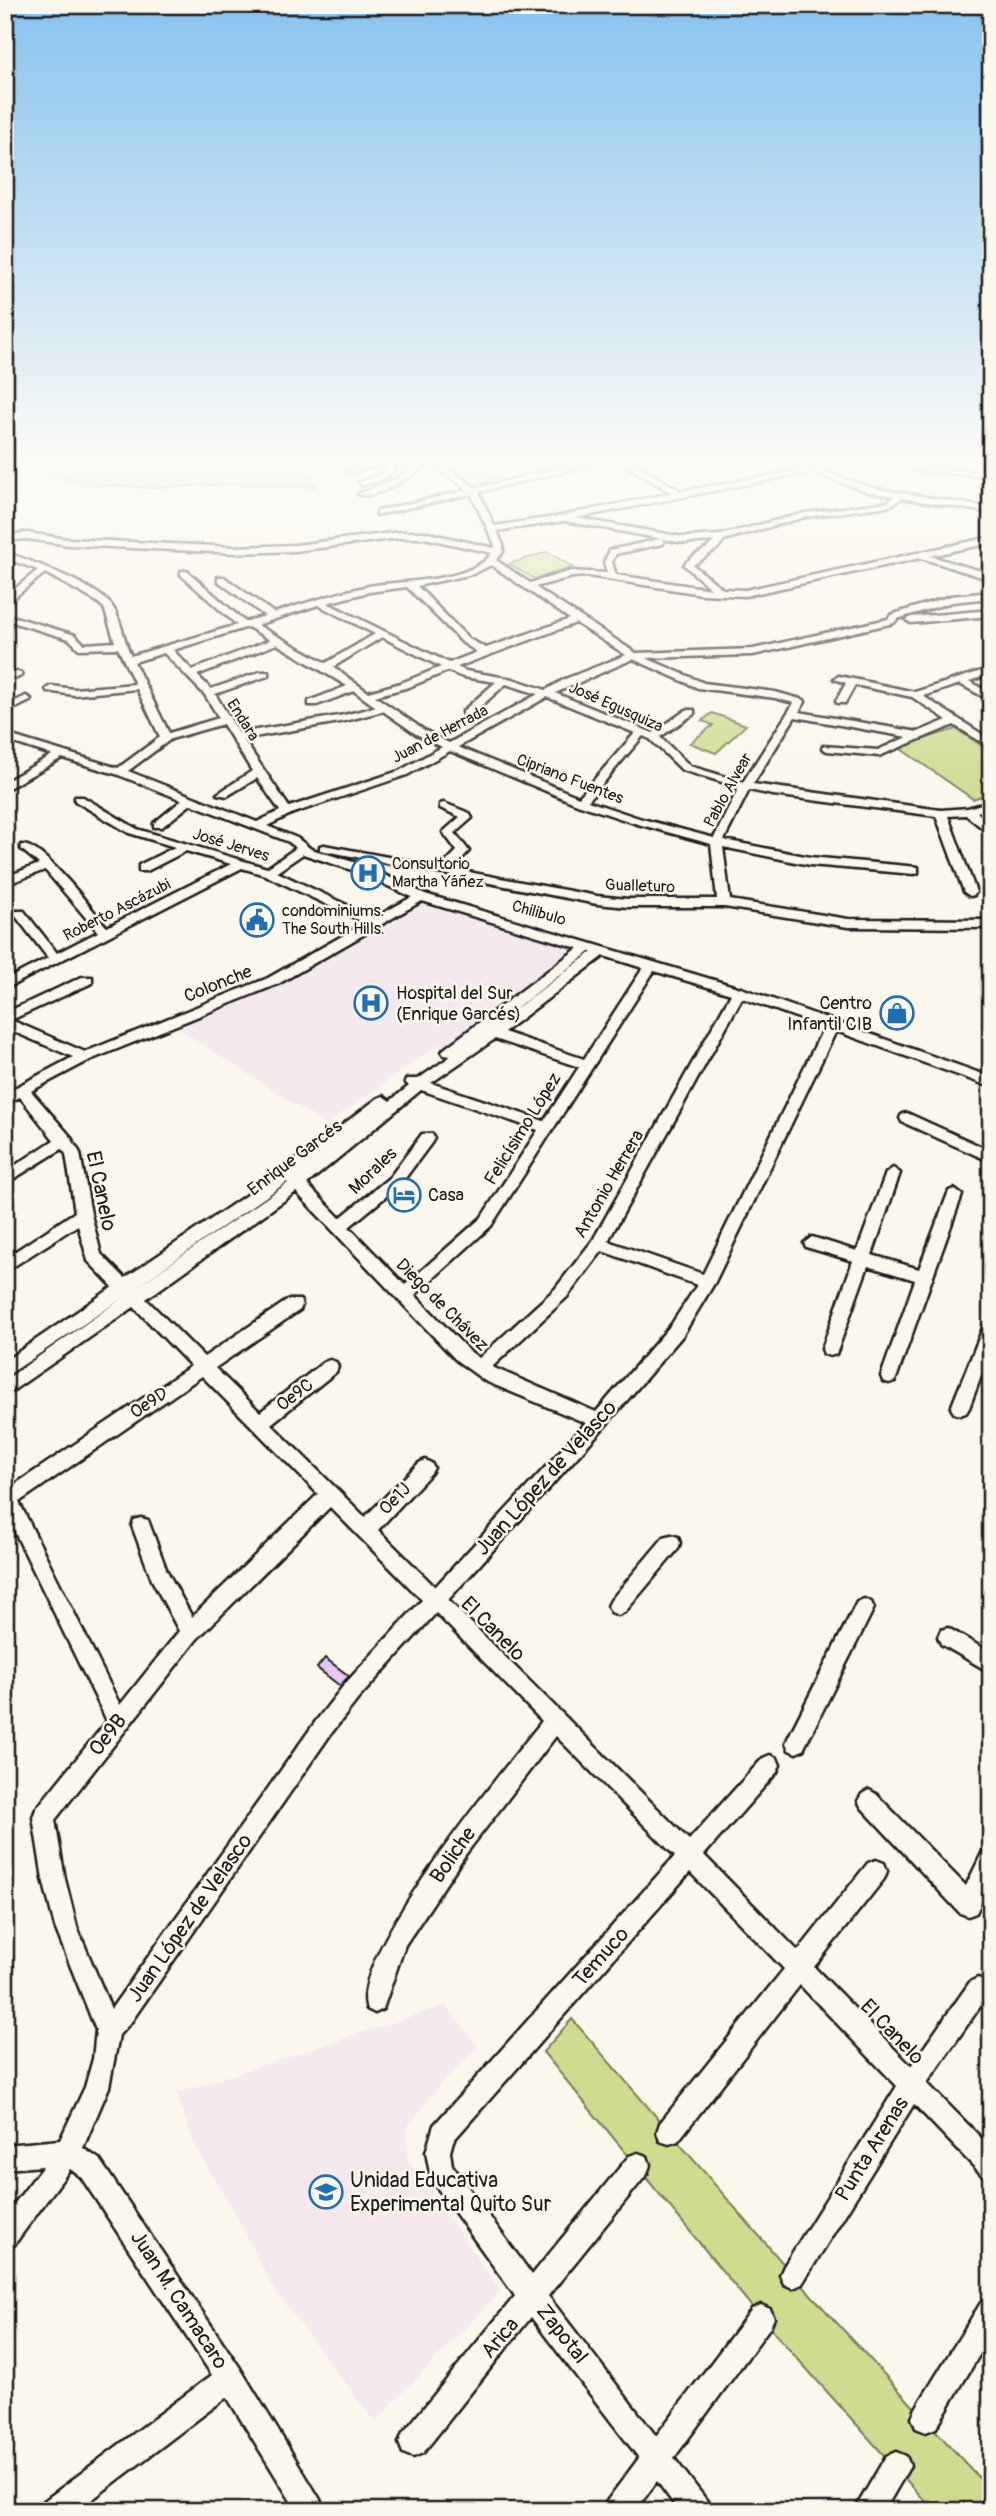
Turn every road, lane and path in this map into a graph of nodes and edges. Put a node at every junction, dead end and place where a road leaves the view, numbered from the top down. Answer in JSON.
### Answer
{"nodes":[{"id":1,"x":34,"y":577,"type":"edge"},
{"id":2,"x":59,"y":577,"type":"edge"},
{"id":3,"x":189,"y":577,"type":"edge"},
{"id":4,"x":452,"y":577,"type":"edge"},
{"id":5,"x":516,"y":577,"type":"edge"},
{"id":6,"x":562,"y":577,"type":"edge"},
{"id":7,"x":621,"y":577,"type":"edge"},
{"id":8,"x":703,"y":577,"type":"edge"},
{"id":9,"x":822,"y":577,"type":"edge"},
{"id":10,"x":220,"y":579,"type":"dead end"},
{"id":11,"x":409,"y":583,"type":"junction"},
{"id":12,"x":529,"y":586,"type":"junction"},
{"id":13,"x":722,"y":593,"type":"junction"},
{"id":14,"x":991,"y":595,"type":"edge"},
{"id":15,"x":5,"y":602,"type":"edge"},
{"id":16,"x":318,"y":602,"type":"junction"},
{"id":17,"x":991,"y":613,"type":"edge"},
{"id":18,"x":5,"y":617,"type":"edge"},
{"id":19,"x":274,"y":617,"type":"junction"},
{"id":20,"x":576,"y":620,"type":"junction"},
{"id":21,"x":891,"y":621,"type":"junction"},
{"id":22,"x":247,"y":625,"type":"junction"},
{"id":23,"x":382,"y":634,"type":"junction"},
{"id":24,"x":278,"y":640,"type":"junction"},
{"id":25,"x":121,"y":645,"type":"junction"},
{"id":26,"x":166,"y":649,"type":"junction"},
{"id":27,"x":485,"y":652,"type":"junction"},
{"id":28,"x":631,"y":656,"type":"junction"},
{"id":29,"x":129,"y":660,"type":"junction"},
{"id":30,"x":326,"y":667,"type":"junction"},
{"id":31,"x":447,"y":667,"type":"junction"},
{"id":32,"x":991,"y":671,"type":"edge"},
{"id":33,"x":5,"y":672,"type":"edge"},
{"id":34,"x":191,"y":674,"type":"junction"},
{"id":35,"x":264,"y":674,"type":"dead end"},
{"id":36,"x":17,"y":675,"type":"dead end"},
{"id":37,"x":839,"y":679,"type":"dead end"},
{"id":38,"x":504,"y":680,"type":"junction"},
{"id":39,"x":960,"y":680,"type":"junction"},
{"id":40,"x":852,"y":682,"type":"junction"},
{"id":41,"x":141,"y":686,"type":"junction"},
{"id":42,"x":355,"y":687,"type":"junction"},
{"id":43,"x":51,"y":689,"type":"dead end"},
{"id":44,"x":209,"y":693,"type":"junction"},
{"id":45,"x":546,"y":693,"type":"junction"},
{"id":46,"x":368,"y":695,"type":"junction"},
{"id":47,"x":915,"y":696,"type":"junction"},
{"id":48,"x":991,"y":698,"type":"edge"},
{"id":49,"x":26,"y":699,"type":"dead end"},
{"id":50,"x":841,"y":701,"type":"dead end"},
{"id":51,"x":313,"y":703,"type":"dead end"},
{"id":52,"x":383,"y":708,"type":"junction"},
{"id":53,"x":5,"y":710,"type":"edge"},
{"id":54,"x":690,"y":712,"type":"dead end"},
{"id":55,"x":467,"y":713,"type":"dead end"},
{"id":56,"x":793,"y":714,"type":"junction"},
{"id":57,"x":224,"y":720,"type":"junction"},
{"id":58,"x":954,"y":721,"type":"junction"},
{"id":59,"x":641,"y":732,"type":"junction"},
{"id":60,"x":5,"y":737,"type":"edge"},
{"id":61,"x":166,"y":737,"type":"junction"},
{"id":62,"x":234,"y":737,"type":"junction"},
{"id":63,"x":654,"y":737,"type":"junction"},
{"id":64,"x":922,"y":737,"type":"junction"},
{"id":65,"x":991,"y":746,"type":"edge"},
{"id":66,"x":451,"y":748,"type":"junction"},
{"id":67,"x":827,"y":748,"type":"dead end"},
{"id":68,"x":61,"y":754,"type":"junction"},
{"id":69,"x":120,"y":772,"type":"junction"},
{"id":70,"x":258,"y":772,"type":"junction"},
{"id":71,"x":5,"y":787,"type":"edge"},
{"id":72,"x":745,"y":787,"type":"junction"},
{"id":73,"x":223,"y":794,"type":"dead end"},
{"id":74,"x":79,"y":799,"type":"dead end"},
{"id":75,"x":190,"y":799,"type":"junction"},
{"id":76,"x":581,"y":802,"type":"junction"},
{"id":77,"x":991,"y":804,"type":"edge"},
{"id":78,"x":444,"y":806,"type":"dead end"},
{"id":79,"x":969,"y":811,"type":"junction"},
{"id":80,"x":287,"y":812,"type":"junction"},
{"id":81,"x":941,"y":813,"type":"junction"},
{"id":82,"x":158,"y":825,"type":"dead end"},
{"id":83,"x":258,"y":826,"type":"junction"},
{"id":84,"x":991,"y":832,"type":"edge"},
{"id":85,"x":717,"y":842,"type":"junction"},
{"id":86,"x":298,"y":845,"type":"junction"},
{"id":87,"x":26,"y":847,"type":"dead end"},
{"id":88,"x":185,"y":847,"type":"junction"},
{"id":89,"x":242,"y":863,"type":"junction"},
{"id":90,"x":47,"y":865,"type":"junction"},
{"id":91,"x":143,"y":869,"type":"dead end"},
{"id":92,"x":915,"y":870,"type":"dead end"},
{"id":93,"x":269,"y":872,"type":"junction"},
{"id":94,"x":442,"y":872,"type":"junction"},
{"id":95,"x":5,"y":881,"type":"edge"},
{"id":96,"x":970,"y":892,"type":"dead end"},
{"id":97,"x":421,"y":897,"type":"junction"},
{"id":98,"x":724,"y":903,"type":"junction"},
{"id":99,"x":20,"y":914,"type":"dead end"},
{"id":100,"x":373,"y":923,"type":"junction"},
{"id":101,"x":991,"y":924,"type":"edge"},
{"id":102,"x":105,"y":933,"type":"junction"},
{"id":103,"x":596,"y":948,"type":"junction"},
{"id":104,"x":55,"y":959,"type":"junction"},
{"id":105,"x":652,"y":964,"type":"junction"},
{"id":106,"x":88,"y":980,"type":"dead end"},
{"id":107,"x":5,"y":985,"type":"edge"},
{"id":108,"x":738,"y":992,"type":"junction"},
{"id":109,"x":5,"y":1020,"type":"edge"},
{"id":110,"x":832,"y":1025,"type":"junction"},
{"id":111,"x":486,"y":1031,"type":"junction"},
{"id":112,"x":85,"y":1057,"type":"junction"},
{"id":113,"x":586,"y":1065,"type":"junction"},
{"id":114,"x":991,"y":1082,"type":"edge"},
{"id":115,"x":415,"y":1083,"type":"junction"},
{"id":116,"x":14,"y":1094,"type":"edge"},
{"id":117,"x":907,"y":1118,"type":"dead end"},
{"id":118,"x":546,"y":1127,"type":"junction"},
{"id":119,"x":427,"y":1138,"type":"dead end"},
{"id":120,"x":65,"y":1140,"type":"junction"},
{"id":121,"x":991,"y":1157,"type":"edge"},
{"id":122,"x":893,"y":1173,"type":"dead end"},
{"id":123,"x":5,"y":1179,"type":"edge"},
{"id":124,"x":292,"y":1179,"type":"junction"},
{"id":125,"x":954,"y":1195,"type":"dead end"},
{"id":126,"x":83,"y":1214,"type":"junction"},
{"id":127,"x":340,"y":1227,"type":"junction"},
{"id":128,"x":812,"y":1243,"type":"dead end"},
{"id":129,"x":599,"y":1244,"type":"junction"},
{"id":130,"x":5,"y":1266,"type":"edge"},
{"id":131,"x":925,"y":1277,"type":"junction"},
{"id":132,"x":707,"y":1282,"type":"junction"},
{"id":133,"x":128,"y":1294,"type":"junction"},
{"id":134,"x":404,"y":1295,"type":"junction"},
{"id":135,"x":294,"y":1305,"type":"dead end"},
{"id":136,"x":991,"y":1328,"type":"edge"},
{"id":137,"x":830,"y":1349,"type":"dead end"},
{"id":138,"x":202,"y":1367,"type":"junction"},
{"id":139,"x":330,"y":1367,"type":"dead end"},
{"id":140,"x":479,"y":1369,"type":"junction"},
{"id":141,"x":5,"y":1370,"type":"edge"},
{"id":142,"x":889,"y":1376,"type":"dead end"},
{"id":143,"x":5,"y":1389,"type":"edge"},
{"id":144,"x":960,"y":1408,"type":"dead end"},
{"id":145,"x":599,"y":1421,"type":"junction"},
{"id":146,"x":259,"y":1423,"type":"junction"},
{"id":147,"x":425,"y":1468,"type":"dead end"},
{"id":148,"x":330,"y":1494,"type":"junction"},
{"id":149,"x":7,"y":1498,"type":"edge"},
{"id":150,"x":141,"y":1526,"type":"dead end"},
{"id":151,"x":365,"y":1530,"type":"junction"},
{"id":152,"x":671,"y":1544,"type":"dead end"},
{"id":153,"x":434,"y":1601,"type":"junction"},
{"id":154,"x":618,"y":1606,"type":"dead end"},
{"id":155,"x":864,"y":1608,"type":"dead end"},
{"id":156,"x":190,"y":1632,"type":"junction"},
{"id":157,"x":948,"y":1637,"type":"dead end"},
{"id":158,"x":991,"y":1664,"type":"edge"},
{"id":159,"x":118,"y":1722,"type":"junction"},
{"id":160,"x":554,"y":1722,"type":"junction"},
{"id":161,"x":796,"y":1743,"type":"dead end"},
{"id":162,"x":770,"y":1765,"type":"dead end"},
{"id":163,"x":869,"y":1801,"type":"dead end"},
{"id":164,"x":691,"y":1857,"type":"junction"},
{"id":165,"x":991,"y":1859,"type":"edge"},
{"id":166,"x":876,"y":1871,"type":"dead end"},
{"id":167,"x":799,"y":1968,"type":"junction"},
{"id":168,"x":978,"y":1990,"type":"dead end"},
{"id":169,"x":375,"y":2001,"type":"dead end"},
{"id":170,"x":108,"y":2030,"type":"junction"},
{"id":171,"x":911,"y":2086,"type":"junction"},
{"id":172,"x":669,"y":2132,"type":"dead end"},
{"id":173,"x":68,"y":2152,"type":"junction"},
{"id":174,"x":438,"y":2152,"type":"joint"},
{"id":175,"x":5,"y":2157,"type":"edge"},
{"id":176,"x":638,"y":2165,"type":"dead end"},
{"id":177,"x":991,"y":2166,"type":"edge"},
{"id":178,"x":5,"y":2236,"type":"edge"},
{"id":179,"x":793,"y":2275,"type":"dead end"},
{"id":180,"x":533,"y":2298,"type":"junction"},
{"id":181,"x":991,"y":2310,"type":"edge"},
{"id":182,"x":761,"y":2318,"type":"dead end"},
{"id":183,"x":230,"y":2378,"type":"junction"},
{"id":184,"x":926,"y":2418,"type":"dead end"},
{"id":185,"x":413,"y":2443,"type":"dead end"},
{"id":186,"x":657,"y":2456,"type":"junction"},
{"id":187,"x":895,"y":2466,"type":"dead end"},
{"id":188,"x":310,"y":2509,"type":"edge"},
{"id":189,"x":54,"y":2511,"type":"edge"},
{"id":190,"x":617,"y":2511,"type":"edge"},
{"id":191,"x":698,"y":2511,"type":"edge"},
{"id":192,"x":868,"y":2511,"type":"edge"}],
"edges":[{"from":1,"to":15,"type":"street"},
{"from":2,"to":25,"type":"street"},
{"from":3,"to":22,"type":"street","name":"Cipriano Fuentes"},
{"from":4,"to":11,"type":"street"},
{"from":5,"to":12,"type":"street"},
{"from":6,"to":12,"type":"street"},
{"from":7,"to":13,"type":"street"},
{"from":8,"to":13,"type":"street"},
{"from":9,"to":13,"type":"street"},
{"from":10,"to":19,"type":"street"},
{"from":11,"to":16,"type":"street"},
{"from":11,"to":27,"type":"street"},
{"from":12,"to":20,"type":"street"},
{"from":14,"to":21,"type":"street"},
{"from":16,"to":19,"type":"street"},
{"from":16,"to":23,"type":"street","name":"José Egusquiza"},
{"from":17,"to":21,"type":"street"},
{"from":18,"to":25,"type":"street"},
{"from":19,"to":22,"type":"street"},
{"from":20,"to":27,"type":"street"},
{"from":20,"to":28,"type":"street"},
{"from":21,"to":28,"type":"street"},
{"from":22,"to":24,"type":"street","name":"Cipriano Fuentes"},
{"from":22,"to":26,"type":"street"},
{"from":23,"to":30,"type":"street"},
{"from":23,"to":31,"type":"street","name":"José Egusquiza"},
{"from":24,"to":30,"type":"street","name":"Cipriano Fuentes"},
{"from":24,"to":34,"type":"street"},
{"from":25,"to":29,"type":"street"},
{"from":26,"to":29,"type":"street"},
{"from":26,"to":34,"type":"street","name":"Endara"},
{"from":27,"to":31,"type":"street"},
{"from":28,"to":45,"type":"street","name":"Juan de Herrada"},
{"from":28,"to":56,"type":"street","name":"Pablo Alvear"},
{"from":29,"to":41,"type":"street"},
{"from":30,"to":42,"type":"street","name":"Cipriano Fuentes"},
{"from":31,"to":38,"type":"street","name":"José Egusquiza"},
{"from":31,"to":46,"type":"street"},
{"from":32,"to":39,"type":"street"},
{"from":33,"to":36,"type":"street"},
{"from":34,"to":44,"type":"street","name":"Endara"},
{"from":35,"to":44,"type":"street"},
{"from":37,"to":40,"type":"street"},
{"from":38,"to":45,"type":"street","name":"José Egusquiza"},
{"from":38,"to":55,"type":"street"},
{"from":39,"to":47,"type":"street"},
{"from":39,"to":48,"type":"street"},
{"from":40,"to":47,"type":"street"},
{"from":40,"to":50,"type":"street"},
{"from":41,"to":43,"type":"street"},
{"from":41,"to":61,"type":"street"},
{"from":42,"to":46,"type":"street","name":"Cipriano Fuentes"},
{"from":42,"to":51,"type":"street"},
{"from":44,"to":57,"type":"street","name":"Endara"},
{"from":45,"to":59,"type":"street","name":"José Egusquiza"},
{"from":45,"to":66,"type":"street","name":"Juan de Herrada"},
{"from":46,"to":52,"type":"street","name":"Cipriano Fuentes"},
{"from":47,"to":58,"type":"street"},
{"from":49,"to":53,"type":"street"},
{"from":52,"to":62,"type":"street"},
{"from":52,"to":66,"type":"street","name":"Cipriano Fuentes"},
{"from":54,"to":63,"type":"street"},
{"from":56,"to":64,"type":"street"},
{"from":56,"to":72,"type":"street","name":"Pablo Alvear"},
{"from":57,"to":61,"type":"street"},
{"from":57,"to":62,"type":"street","name":"Endara"},
{"from":58,"to":64,"type":"street"},
{"from":58,"to":65,"type":"street"},
{"from":59,"to":63,"type":"street","name":"José Egusquiza"},
{"from":59,"to":76,"type":"street"},
{"from":60,"to":68,"type":"street","name":"Chilibulo"},
{"from":61,"to":69,"type":"street"},
{"from":62,"to":70,"type":"street","name":"Endara"},
{"from":63,"to":72,"type":"street","name":"José Egusquiza"},
{"from":64,"to":67,"type":"street"},
{"from":66,"to":76,"type":"street","name":"Cipriano Fuentes"},
{"from":66,"to":80,"type":"street","name":"Juan de Herrada"},
{"from":68,"to":69,"type":"street","name":"Chilibulo"},
{"from":68,"to":71,"type":"street"},
{"from":69,"to":75,"type":"street","name":"Chilibulo"},
{"from":70,"to":73,"type":"street"},
{"from":70,"to":80,"type":"street","name":"Endara"},
{"from":72,"to":81,"type":"street","name":"José Egusquiza"},
{"from":72,"to":85,"type":"street","name":"Pablo Alvear"},
{"from":74,"to":88,"type":"street","name":"José Jerves"},
{"from":75,"to":82,"type":"street"},
{"from":75,"to":83,"type":"street","name":"Chilibulo"},
{"from":76,"to":85,"type":"street","name":"Cipriano Fuentes"},
{"from":77,"to":79,"type":"street","name":"José Egusquiza"},
{"from":78,"to":94,"type":"street"},
{"from":79,"to":81,"type":"street","name":"José Egusquiza"},
{"from":79,"to":84,"type":"street"},
{"from":80,"to":83,"type":"street","name":"Juan de Herrada"},
{"from":81,"to":96,"type":"street"},
{"from":83,"to":86,"type":"street","name":"Chilibulo"},
{"from":85,"to":92,"type":"street","name":"Cipriano Fuentes"},
{"from":85,"to":98,"type":"street","name":"Pablo Alvear"},
{"from":86,"to":93,"type":"street"},
{"from":86,"to":94,"type":"street","name":"Gualleturo"},
{"from":86,"to":97,"type":"street","name":"Chilibulo"},
{"from":87,"to":90,"type":"street"},
{"from":88,"to":89,"type":"street","name":"José Jerves"},
{"from":88,"to":91,"type":"street"},
{"from":89,"to":93,"type":"street","name":"José Jerves"},
{"from":89,"to":102,"type":"street","name":"Roberto Ascázubi"},
{"from":90,"to":95,"type":"street"},
{"from":90,"to":102,"type":"street"},
{"from":93,"to":100,"type":"street","name":"José Jerves"},
{"from":94,"to":98,"type":"street","name":"Gualleturo"},
{"from":97,"to":100,"type":"street","name":"Colonche"},
{"from":97,"to":103,"type":"street","name":"Chilibulo"},
{"from":98,"to":101,"type":"street","name":"Gualleturo"},
{"from":99,"to":104,"type":"street"},
{"from":100,"to":112,"type":"street","name":"Colonche"},
{"from":102,"to":104,"type":"street","name":"Roberto Ascázubi"},
{"from":103,"to":105,"type":"street","name":"Chilibulo"},
{"from":103,"to":111,"type":"street","name":"Enrique Garcés"},
{"from":104,"to":107,"type":"street","name":"Roberto Ascázubi"},
{"from":105,"to":108,"type":"street","name":"Chilibulo"},
{"from":105,"to":113,"type":"street","name":"Felicísimo López"},
{"from":106,"to":109,"type":"street"},
{"from":108,"to":110,"type":"street","name":"Chilibulo"},
{"from":108,"to":129,"type":"street","name":"Antonio Herrera"},
{"from":109,"to":112,"type":"street"},
{"from":110,"to":114,"type":"street","name":"Chilibulo"},
{"from":110,"to":132,"type":"street","name":"Juan López de Velasco"},
{"from":111,"to":113,"type":"street"},
{"from":111,"to":115,"type":"street","name":"Enrique Garcés"},
{"from":112,"to":116,"type":"street","name":"Colonche"},
{"from":113,"to":118,"type":"street","name":"Felicísimo López"},
{"from":115,"to":118,"type":"street"},
{"from":115,"to":124,"type":"street","name":"Enrique Garcés"},
{"from":116,"to":120,"type":"street","name":"El Canelo"},
{"from":117,"to":121,"type":"street"},
{"from":118,"to":134,"type":"street","name":"Felicísimo López"},
{"from":119,"to":127,"type":"street","name":"Morales"},
{"from":120,"to":123,"type":"street"},
{"from":120,"to":126,"type":"street","name":"El Canelo"},
{"from":122,"to":137,"type":"street"},
{"from":124,"to":127,"type":"street","name":"Diego de Chávez"},
{"from":124,"to":133,"type":"street","name":"Enrique Garcés"},
{"from":125,"to":131,"type":"street"},
{"from":126,"to":130,"type":"street"},
{"from":126,"to":133,"type":"street","name":"El Canelo"},
{"from":127,"to":134,"type":"street","name":"Diego de Chávez"},
{"from":128,"to":131,"type":"street"},
{"from":129,"to":132,"type":"street"},
{"from":129,"to":140,"type":"street","name":"Antonio Herrera"},
{"from":131,"to":142,"type":"street"},
{"from":132,"to":145,"type":"street","name":"Juan López de Velasco"},
{"from":133,"to":138,"type":"street","name":"El Canelo"},
{"from":133,"to":141,"type":"street","name":"Enrique Garcés"},
{"from":133,"to":143,"type":"street","name":"Enrique Garcés"},
{"from":134,"to":140,"type":"street","name":"Diego de Chávez"},
{"from":135,"to":138,"type":"street","name":"Oe9D"},
{"from":136,"to":144,"type":"street"},
{"from":138,"to":146,"type":"street","name":"El Canelo"},
{"from":138,"to":149,"type":"street","name":"Oe9D"},
{"from":139,"to":146,"type":"street","name":"Oe9C"},
{"from":140,"to":145,"type":"street","name":"Diego de Chávez"},
{"from":145,"to":153,"type":"street","name":"Juan López de Velasco"},
{"from":146,"to":148,"type":"street","name":"El Canelo"},
{"from":147,"to":151,"type":"street","name":"Oe1J"},
{"from":148,"to":151,"type":"street","name":"El Canelo"},
{"from":148,"to":156,"type":"street","name":"Oe9B"},
{"from":149,"to":159,"type":"street"},
{"from":150,"to":156,"type":"street"},
{"from":151,"to":153,"type":"street","name":"El Canelo"},
{"from":152,"to":154,"type":"street"},
{"from":153,"to":160,"type":"street","name":"El Canelo"},
{"from":153,"to":170,"type":"street","name":"Juan López de Velasco"},
{"from":155,"to":161,"type":"street"},
{"from":156,"to":159,"type":"street","name":"Oe9B"},
{"from":157,"to":158,"type":"street"},
{"from":159,"to":170,"type":"street","name":"Oe9B"},
{"from":160,"to":164,"type":"street","name":"El Canelo"},
{"from":160,"to":169,"type":"street","name":"Boliche"},
{"from":162,"to":164,"type":"street","name":"Temuco"},
{"from":163,"to":165,"type":"street"},
{"from":164,"to":167,"type":"street","name":"El Canelo"},
{"from":164,"to":174,"type":"street","name":"Temuco"},
{"from":166,"to":167,"type":"street"},
{"from":167,"to":171,"type":"street","name":"El Canelo"},
{"from":167,"to":172,"type":"street"},
{"from":168,"to":171,"type":"street","name":"Punta Arenas"},
{"from":170,"to":173,"type":"street"},
{"from":171,"to":177,"type":"street","name":"El Canelo"},
{"from":171,"to":179,"type":"street","name":"Punta Arenas"},
{"from":173,"to":175,"type":"street"},
{"from":173,"to":178,"type":"street"},
{"from":173,"to":183,"type":"street","name":"Juan M. Camacaro"},
{"from":174,"to":180,"type":"street","name":"Zapotal"},
{"from":176,"to":180,"type":"street","name":"Arica"},
{"from":180,"to":185,"type":"street","name":"Arica"},
{"from":180,"to":186,"type":"street","name":"Zapotal"},
{"from":181,"to":184,"type":"street"},
{"from":182,"to":186,"type":"street"},
{"from":183,"to":188,"type":"street","name":"Juan M. Camacaro"},
{"from":183,"to":189,"type":"street"},
{"from":186,"to":190,"type":"street"},
{"from":186,"to":191,"type":"street","name":"Zapotal"},
{"from":187,"to":192,"type":"street"}]}
